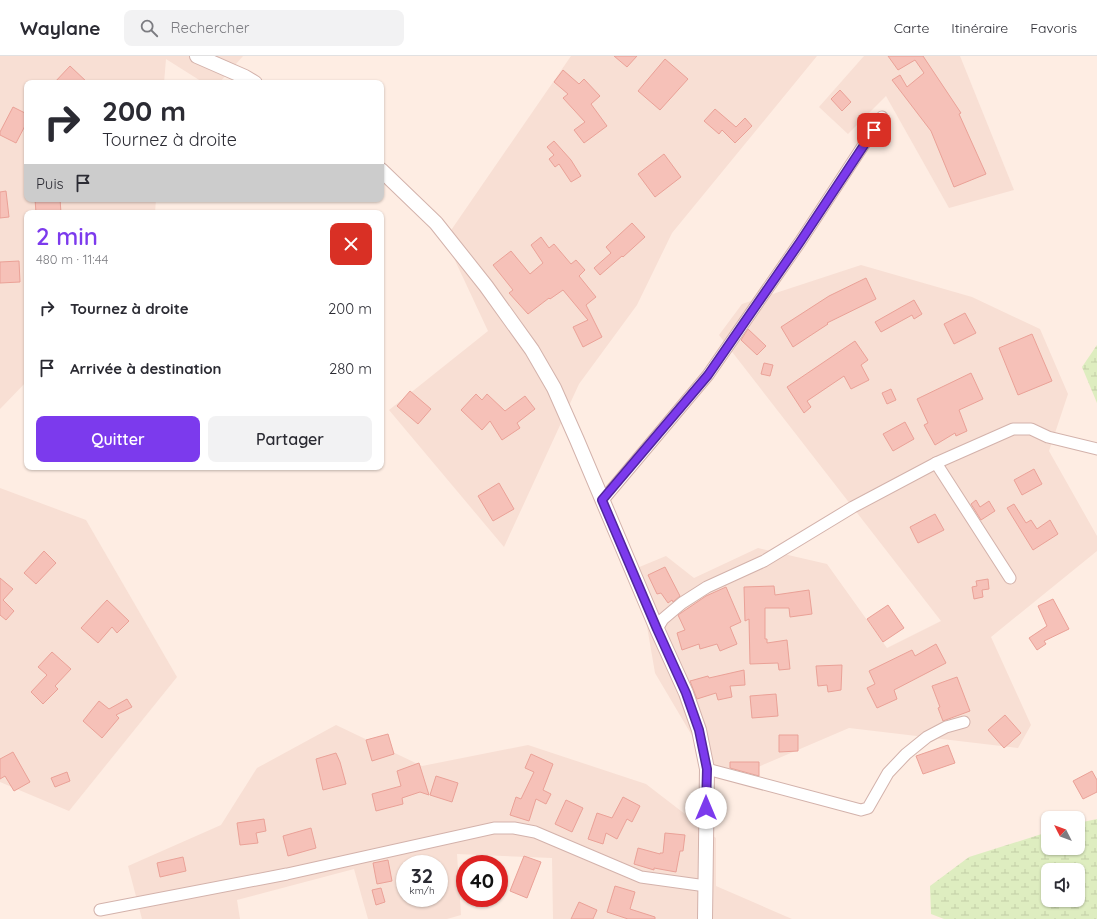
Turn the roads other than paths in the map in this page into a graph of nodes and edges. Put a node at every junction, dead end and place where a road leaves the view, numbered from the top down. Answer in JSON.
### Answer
{"nodes":[{"id":1,"x":197,"y":56,"type":"edge"},
{"id":2,"x":250,"y":80,"type":"edge"},
{"id":3,"x":882,"y":117,"type":"dead end"},
{"id":4,"x":384,"y":173,"type":"edge"},
{"id":5,"x":1097,"y":449,"type":"edge"},
{"id":6,"x":936,"y":463,"type":"junction"},
{"id":7,"x":602,"y":500,"type":"junction"},
{"id":8,"x":1010,"y":578,"type":"dead end"},
{"id":9,"x":657,"y":629,"type":"junction"},
{"id":10,"x":964,"y":722,"type":"dead end"},
{"id":11,"x":707,"y":769,"type":"junction"},
{"id":12,"x":706,"y":886,"type":"junction"},
{"id":13,"x":100,"y":910,"type":"dead end"},
{"id":14,"x":705,"y":919,"type":"edge"}],
"edges":[{"from":1,"to":2,"type":"street"},
{"from":3,"to":7,"type":"street"},
{"from":4,"to":7,"type":"street"},
{"from":5,"to":6,"type":"street"},
{"from":6,"to":8,"type":"street"},
{"from":6,"to":9,"type":"street"},
{"from":7,"to":9,"type":"street"},
{"from":9,"to":11,"type":"street"},
{"from":10,"to":11,"type":"street"},
{"from":11,"to":12,"type":"street"},
{"from":12,"to":13,"type":"street"},
{"from":12,"to":14,"type":"street"}]}
